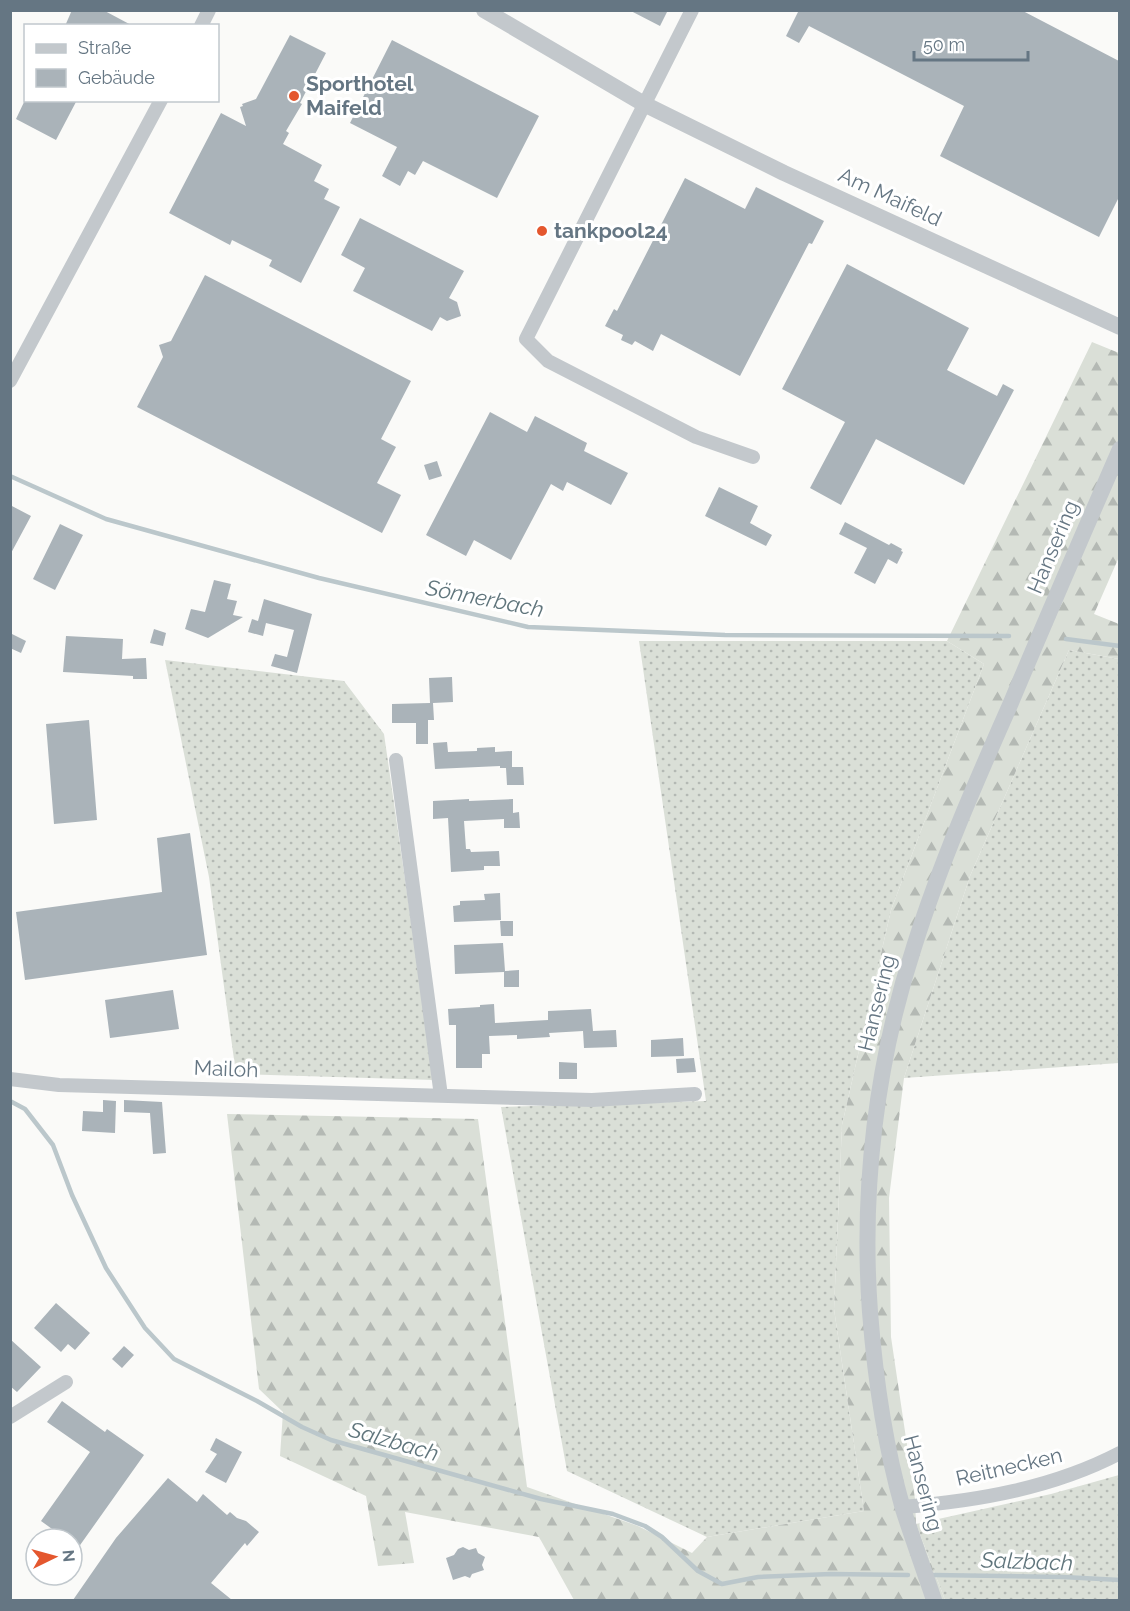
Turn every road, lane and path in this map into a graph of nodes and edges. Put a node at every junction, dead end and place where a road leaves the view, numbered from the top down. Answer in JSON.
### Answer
{"nodes":[{"id":1,"x":209,"y":10,"type":"edge"},
{"id":2,"x":484,"y":10,"type":"edge"},
{"id":3,"x":692,"y":10,"type":"edge"},
{"id":4,"x":202,"y":24,"type":"edge"},
{"id":5,"x":160,"y":102,"type":"edge"},
{"id":6,"x":644,"y":104,"type":"junction"},
{"id":7,"x":1119,"y":327,"type":"edge"},
{"id":8,"x":10,"y":381,"type":"edge"},
{"id":9,"x":1119,"y":449,"type":"edge"},
{"id":10,"x":753,"y":457,"type":"dead end"},
{"id":11,"x":396,"y":760,"type":"dead end"},
{"id":12,"x":10,"y":1079,"type":"edge"},
{"id":13,"x":695,"y":1094,"type":"dead end"},
{"id":14,"x":441,"y":1096,"type":"junction"},
{"id":15,"x":66,"y":1382,"type":"dead end"},
{"id":16,"x":10,"y":1417,"type":"edge"},
{"id":17,"x":1119,"y":1453,"type":"edge"},
{"id":18,"x":903,"y":1507,"type":"junction"},
{"id":19,"x":934,"y":1600,"type":"edge"}],
"edges":[{"from":1,"to":4,"type":"street"},
{"from":2,"to":6,"type":"street","name":"Am Maifeld"},
{"from":3,"to":6,"type":"street"},
{"from":5,"to":8,"type":"street"},
{"from":6,"to":7,"type":"street","name":"Am Maifeld"},
{"from":6,"to":10,"type":"street"},
{"from":9,"to":18,"type":"street","name":"Hansering"},
{"from":11,"to":14,"type":"street"},
{"from":12,"to":14,"type":"street","name":"Mailoh"},
{"from":13,"to":14,"type":"street","name":"Mailoh"},
{"from":15,"to":16,"type":"street"},
{"from":17,"to":18,"type":"street","name":"Reitnecken"},
{"from":18,"to":19,"type":"street","name":"Hansering"}]}
